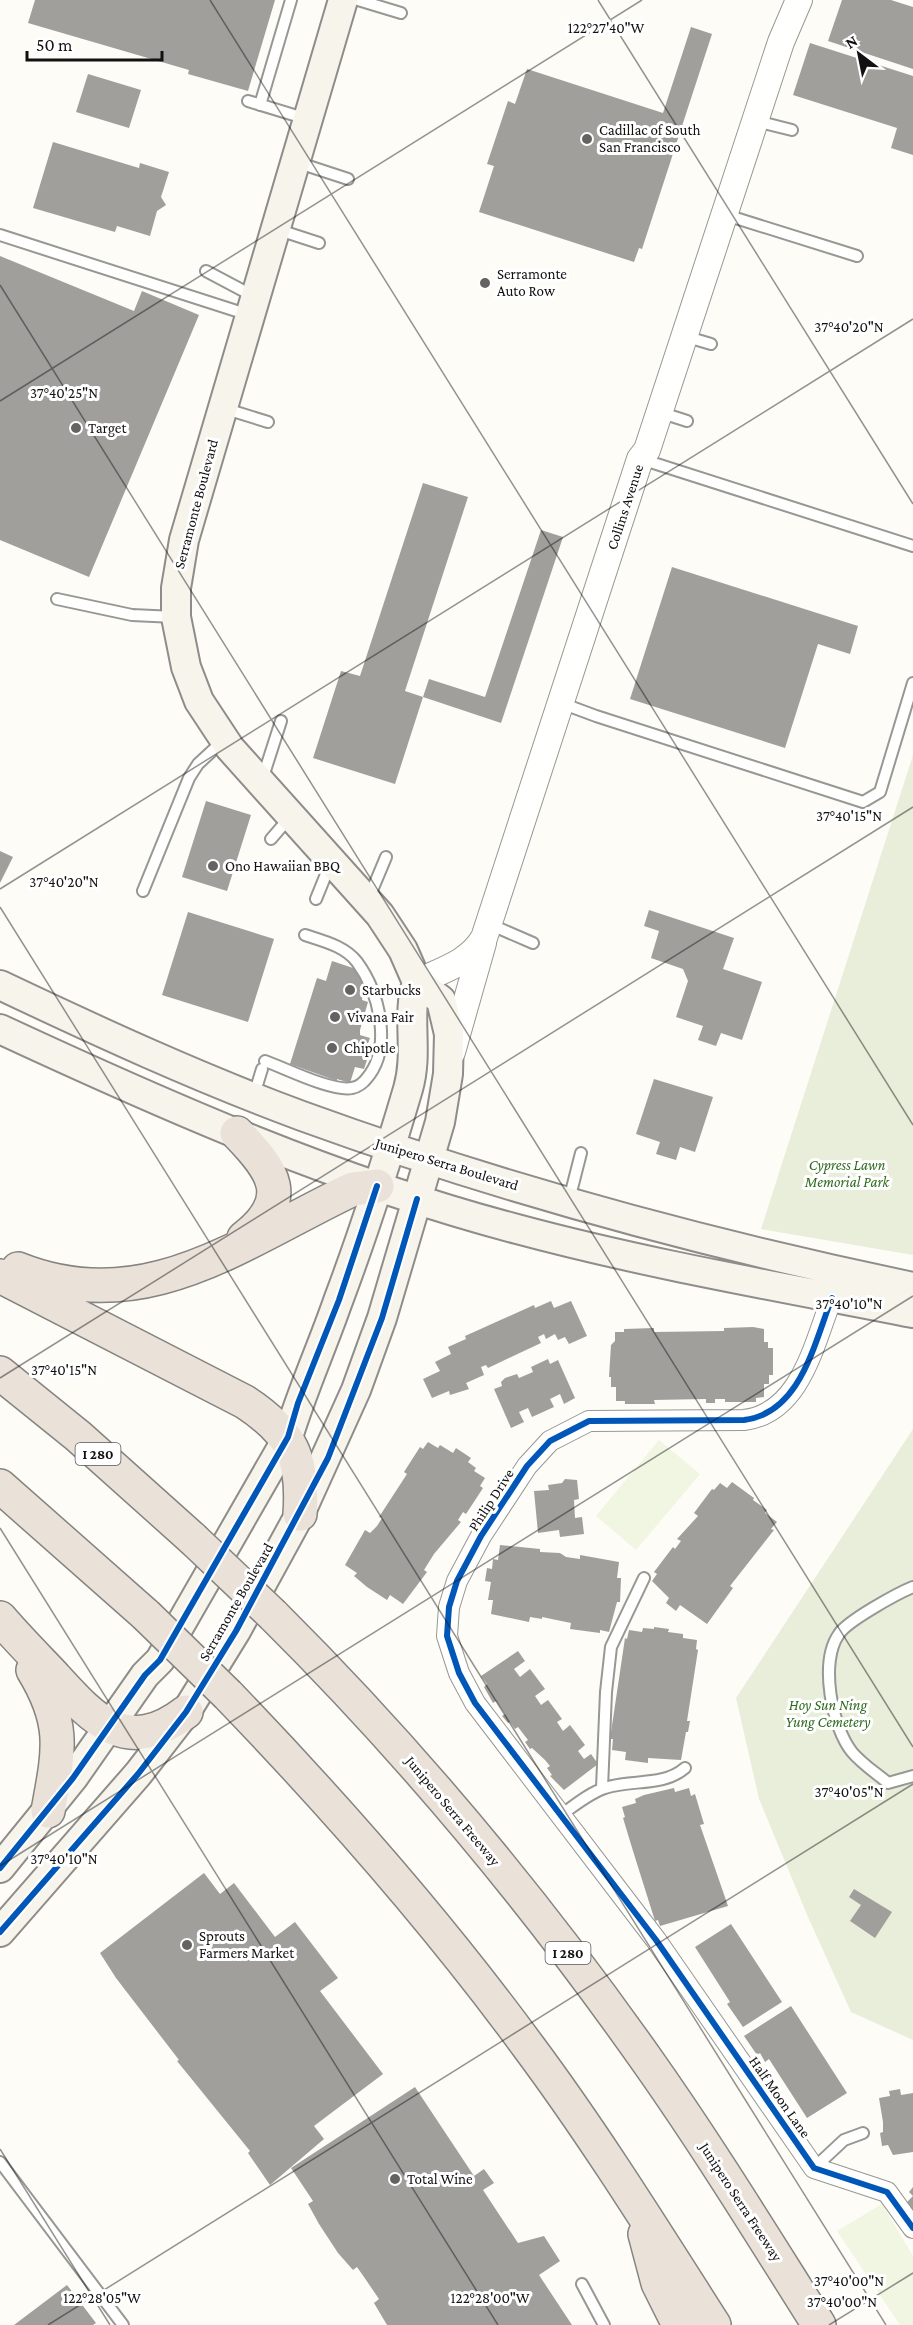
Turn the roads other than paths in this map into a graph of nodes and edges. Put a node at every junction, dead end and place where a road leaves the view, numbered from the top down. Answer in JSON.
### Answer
{"nodes":[{"id":1,"x":291,"y":0,"type":"edge"},
{"id":2,"x":343,"y":0,"type":"edge"},
{"id":3,"x":358,"y":0,"type":"edge"},
{"id":4,"x":799,"y":0,"type":"edge"},
{"id":5,"x":401,"y":13,"type":"dead end"},
{"id":6,"x":248,"y":101,"type":"dead end"},
{"id":7,"x":260,"y":105,"type":"junction"},
{"id":8,"x":307,"y":119,"type":"junction"},
{"id":9,"x":756,"y":121,"type":"junction"},
{"id":10,"x":792,"y":130,"type":"dead end"},
{"id":11,"x":295,"y":162,"type":"junction"},
{"id":12,"x":348,"y":179,"type":"dead end"},
{"id":13,"x":726,"y":215,"type":"junction"},
{"id":14,"x":276,"y":229,"type":"junction"},
{"id":15,"x":0,"y":235,"type":"edge"},
{"id":16,"x":319,"y":243,"type":"dead end"},
{"id":17,"x":857,"y":256,"type":"dead end"},
{"id":18,"x":206,"y":270,"type":"dead end"},
{"id":19,"x":252,"y":306,"type":"junction"},
{"id":20,"x":684,"y":336,"type":"junction"},
{"id":21,"x":711,"y":344,"type":"dead end"},
{"id":22,"x":223,"y":408,"type":"junction"},
{"id":23,"x":659,"y":412,"type":"junction"},
{"id":24,"x":687,"y":421,"type":"dead end"},
{"id":25,"x":268,"y":422,"type":"dead end"},
{"id":26,"x":640,"y":459,"type":"junction"},
{"id":27,"x":913,"y":546,"type":"edge"},
{"id":28,"x":57,"y":599,"type":"dead end"},
{"id":29,"x":176,"y":616,"type":"junction"},
{"id":30,"x":913,"y":683,"type":"edge"},
{"id":31,"x":561,"y":702,"type":"junction"},
{"id":32,"x":281,"y":721,"type":"dead end"},
{"id":33,"x":224,"y":740,"type":"junction"},
{"id":34,"x":261,"y":784,"type":"junction"},
{"id":35,"x":291,"y":817,"type":"junction"},
{"id":36,"x":271,"y":839,"type":"dead end"},
{"id":37,"x":387,"y":856,"type":"dead end"},
{"id":38,"x":331,"y":862,"type":"junction"},
{"id":39,"x":143,"y":891,"type":"dead end"},
{"id":40,"x":316,"y":899,"type":"dead end"},
{"id":41,"x":368,"y":900,"type":"junction"},
{"id":42,"x":487,"y":931,"type":"junction"},
{"id":43,"x":305,"y":935,"type":"dead end"},
{"id":44,"x":533,"y":944,"type":"dead end"},
{"id":45,"x":417,"y":982,"type":"junction"},
{"id":46,"x":0,"y":985,"type":"edge"},
{"id":47,"x":0,"y":1029,"type":"edge"},
{"id":48,"x":449,"y":1064,"type":"junction"},
{"id":49,"x":254,"y":1097,"type":"junction"},
{"id":50,"x":237,"y":1133,"type":"junction"},
{"id":51,"x":389,"y":1146,"type":"junction"},
{"id":52,"x":581,"y":1153,"type":"dead end"},
{"id":53,"x":429,"y":1160,"type":"junction"},
{"id":54,"x":376,"y":1186,"type":"junction"},
{"id":55,"x":417,"y":1200,"type":"junction"},
{"id":56,"x":569,"y":1200,"type":"junction"},
{"id":57,"x":0,"y":1260,"type":"edge"},
{"id":58,"x":205,"y":1264,"type":"junction"},
{"id":59,"x":0,"y":1276,"type":"edge"},
{"id":60,"x":913,"y":1287,"type":"edge"},
{"id":61,"x":831,"y":1298,"type":"junction"},
{"id":62,"x":913,"y":1313,"type":"edge"},
{"id":63,"x":0,"y":1372,"type":"edge"},
{"id":64,"x":288,"y":1437,"type":"junction"},
{"id":65,"x":0,"y":1486,"type":"edge"},
{"id":66,"x":300,"y":1514,"type":"junction"},
{"id":67,"x":644,"y":1578,"type":"dead end"},
{"id":68,"x":913,"y":1587,"type":"edge"},
{"id":69,"x":3,"y":1622,"type":"edge"},
{"id":70,"x":186,"y":1712,"type":"junction"},
{"id":71,"x":110,"y":1727,"type":"junction"},
{"id":72,"x":685,"y":1768,"type":"dead end"},
{"id":73,"x":913,"y":1776,"type":"edge"},
{"id":74,"x":602,"y":1788,"type":"junction"},
{"id":75,"x":48,"y":1810,"type":"junction"},
{"id":76,"x":561,"y":1815,"type":"junction"},
{"id":77,"x":0,"y":1868,"type":"edge"},
{"id":78,"x":0,"y":1932,"type":"edge"},
{"id":79,"x":656,"y":1940,"type":"joint"},
{"id":80,"x":863,"y":2133,"type":"dead end"},
{"id":81,"x":0,"y":2162,"type":"edge"},
{"id":82,"x":814,"y":2168,"type":"junction"},
{"id":83,"x":639,"y":2206,"type":"junction"},
{"id":84,"x":913,"y":2228,"type":"edge"},
{"id":85,"x":582,"y":2284,"type":"dead end"},
{"id":86,"x":123,"y":2325,"type":"edge"},
{"id":87,"x":604,"y":2325,"type":"edge"},
{"id":88,"x":679,"y":2325,"type":"edge"},
{"id":89,"x":714,"y":2325,"type":"edge"},
{"id":90,"x":819,"y":2325,"type":"edge"}],
"edges":[{"from":1,"to":7,"type":"lane"},
{"from":2,"to":8,"type":"main road","name":"Serramonte Boulevard"},
{"from":3,"to":5,"type":"lane"},
{"from":4,"to":9,"type":"street","name":"Collins Avenue"},
{"from":6,"to":7,"type":"lane"},
{"from":7,"to":8,"type":"lane"},
{"from":8,"to":11,"type":"main road","name":"Serramonte Boulevard"},
{"from":9,"to":10,"type":"lane"},
{"from":9,"to":13,"type":"street","name":"Collins Avenue"},
{"from":11,"to":12,"type":"lane"},
{"from":11,"to":14,"type":"main road","name":"Serramonte Boulevard"},
{"from":13,"to":17,"type":"lane"},
{"from":13,"to":20,"type":"street","name":"Collins Avenue"},
{"from":14,"to":16,"type":"lane"},
{"from":14,"to":19,"type":"main road","name":"Serramonte Boulevard"},
{"from":15,"to":19,"type":"lane"},
{"from":18,"to":19,"type":"lane"},
{"from":19,"to":22,"type":"main road","name":"Serramonte Boulevard"},
{"from":20,"to":21,"type":"lane"},
{"from":20,"to":23,"type":"street","name":"Collins Avenue"},
{"from":22,"to":25,"type":"lane"},
{"from":22,"to":29,"type":"main road","name":"Serramonte Boulevard"},
{"from":23,"to":24,"type":"lane"},
{"from":23,"to":26,"type":"street","name":"Collins Avenue"},
{"from":26,"to":27,"type":"lane"},
{"from":26,"to":31,"type":"street","name":"Collins Avenue"},
{"from":28,"to":29,"type":"lane"},
{"from":29,"to":33,"type":"main road","name":"Serramonte Boulevard"},
{"from":30,"to":31,"type":"lane"},
{"from":31,"to":42,"type":"street","name":"Collins Avenue"},
{"from":32,"to":34,"type":"lane"},
{"from":33,"to":34,"type":"main road","name":"Serramonte Boulevard"},
{"from":33,"to":39,"type":"lane"},
{"from":34,"to":35,"type":"main road","name":"Serramonte Boulevard"},
{"from":35,"to":36,"type":"lane"},
{"from":35,"to":38,"type":"main road","name":"Serramonte Boulevard"},
{"from":37,"to":41,"type":"lane"},
{"from":38,"to":40,"type":"lane"},
{"from":38,"to":41,"type":"main road","name":"Serramonte Boulevard"},
{"from":41,"to":45,"type":"main road","name":"Serramonte Boulevard"},
{"from":42,"to":44,"type":"lane"},
{"from":42,"to":45,"type":"street","name":"Collins Avenue"},
{"from":42,"to":48,"type":"street"},
{"from":43,"to":49,"type":"lane"},
{"from":45,"to":48,"type":"main road","name":"Serramonte Boulevard"},
{"from":45,"to":51,"type":"main road"},
{"from":46,"to":49,"type":"main road","name":"Junipero Serra Boulevard"},
{"from":47,"to":50,"type":"main road"},
{"from":48,"to":53,"type":"main road","name":"Serramonte Boulevard"},
{"from":49,"to":51,"type":"main road","name":"Junipero Serra Boulevard"},
{"from":50,"to":54,"type":"main road"},
{"from":50,"to":58,"type":"highway"},
{"from":51,"to":53,"type":"main road","name":"Junipero Serra Boulevard"},
{"from":51,"to":54,"type":"main road"},
{"from":52,"to":56,"type":"lane"},
{"from":53,"to":55,"type":"main road","name":"Serramonte Boulevard"},
{"from":53,"to":56,"type":"main road","name":"Junipero Serra Boulevard"},
{"from":54,"to":55,"type":"main road"},
{"from":54,"to":58,"type":"highway"},
{"from":54,"to":64,"type":"main road"},
{"from":55,"to":61,"type":"main road"},
{"from":55,"to":66,"type":"main road","name":"Serramonte Boulevard"},
{"from":56,"to":60,"type":"main road","name":"Junipero Serra Boulevard"},
{"from":57,"to":58,"type":"highway"},
{"from":59,"to":64,"type":"highway"},
{"from":61,"to":62,"type":"main road"},
{"from":61,"to":76,"type":"street","name":"Philip Drive"},
{"from":63,"to":90,"type":"highway","name":"Junipero Serra Freeway","number":"I 280","bridge":true},
{"from":64,"to":66,"type":"highway"},
{"from":64,"to":71,"type":"main road"},
{"from":65,"to":83,"type":"highway","bridge":true},
{"from":66,"to":70,"type":"main road","name":"Serramonte Boulevard"},
{"from":67,"to":74,"type":"lane"},
{"from":68,"to":73,"type":"lane"},
{"from":69,"to":71,"type":"highway"},
{"from":69,"to":75,"type":"highway"},
{"from":70,"to":71,"type":"highway"},
{"from":70,"to":78,"type":"main road","name":"Serramonte Boulevard"},
{"from":71,"to":75,"type":"main road"},
{"from":72,"to":74,"type":"lane"},
{"from":74,"to":76,"type":"lane"},
{"from":75,"to":77,"type":"main road"},
{"from":76,"to":79,"type":"street","name":"Philip Drive"},
{"from":79,"to":82,"type":"street","name":"Half Moon Lane"},
{"from":80,"to":82,"type":"lane"},
{"from":81,"to":86,"type":"lane"},
{"from":82,"to":84,"type":"street"},
{"from":83,"to":88,"type":"highway"},
{"from":83,"to":89,"type":"highway"},
{"from":85,"to":87,"type":"lane"}]}
